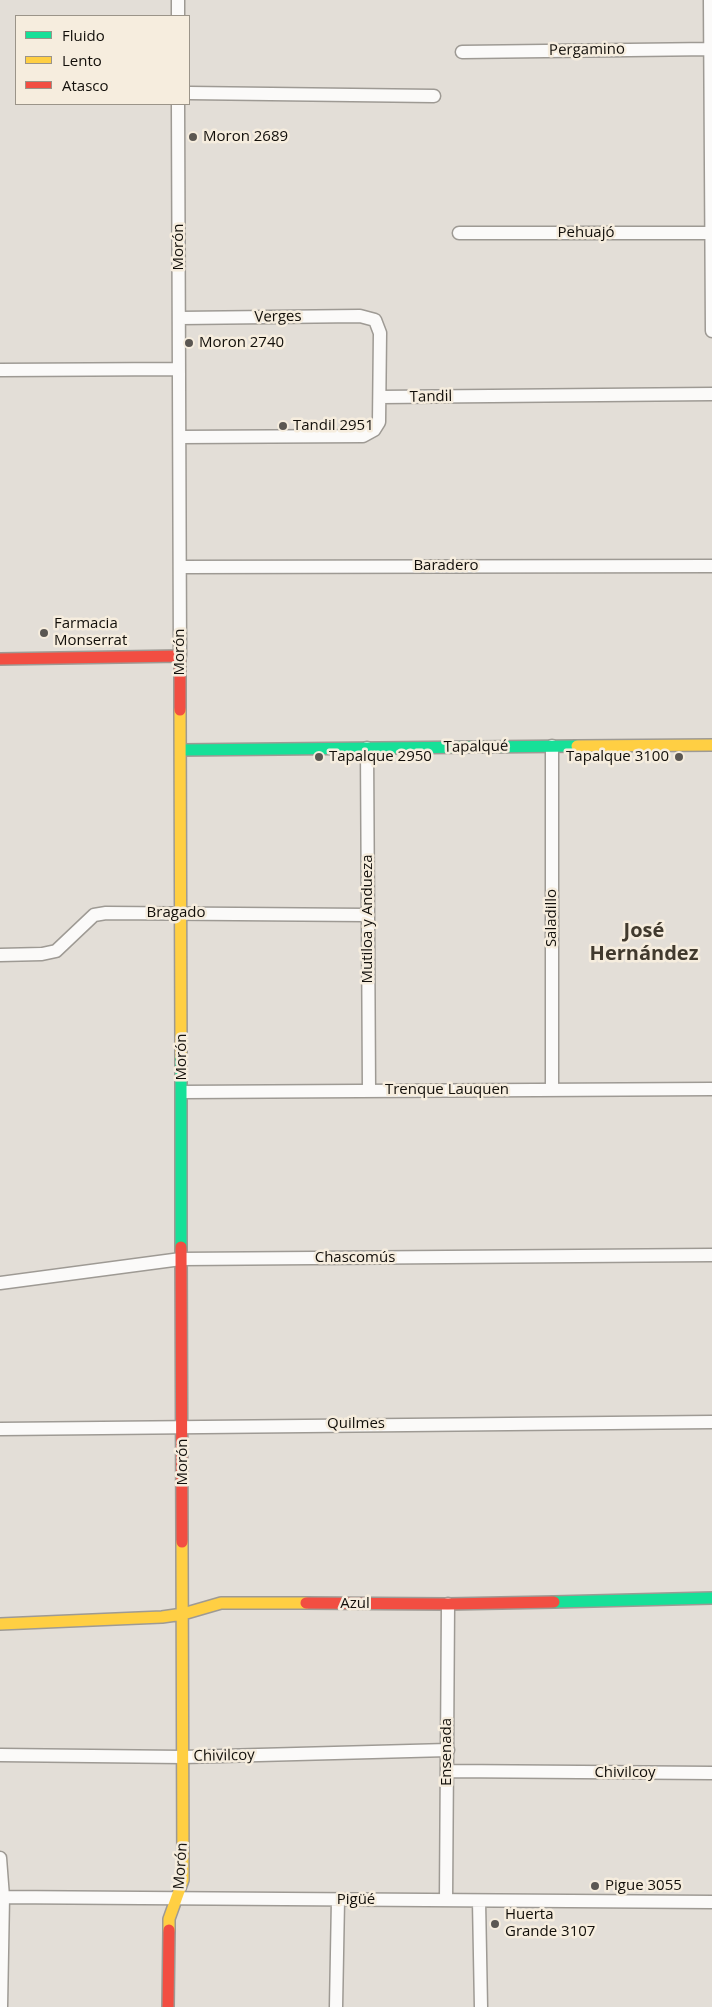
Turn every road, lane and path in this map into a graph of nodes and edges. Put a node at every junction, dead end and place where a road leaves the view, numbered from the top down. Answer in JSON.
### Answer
{"nodes":[{"id":1,"x":178,"y":0,"type":"edge"},
{"id":2,"x":710,"y":0,"type":"edge"},
{"id":3,"x":178,"y":15,"type":"edge"},
{"id":4,"x":711,"y":49,"type":"edge"},
{"id":5,"x":462,"y":52,"type":"dead end"},
{"id":6,"x":190,"y":93,"type":"edge"},
{"id":7,"x":434,"y":96,"type":"dead end"},
{"id":8,"x":178,"y":105,"type":"edge"},
{"id":9,"x":459,"y":233,"type":"dead end"},
{"id":10,"x":711,"y":233,"type":"edge"},
{"id":11,"x":180,"y":318,"type":"junction"},
{"id":12,"x":712,"y":331,"type":"edge"},
{"id":13,"x":179,"y":369,"type":"junction"},
{"id":14,"x":0,"y":370,"type":"edge"},
{"id":15,"x":712,"y":394,"type":"edge"},
{"id":16,"x":380,"y":397,"type":"junction"},
{"id":17,"x":180,"y":437,"type":"junction"},
{"id":18,"x":712,"y":566,"type":"edge"},
{"id":19,"x":180,"y":567,"type":"junction"},
{"id":20,"x":180,"y":656,"type":"junction"},
{"id":21,"x":0,"y":659,"type":"edge"},
{"id":22,"x":712,"y":745,"type":"edge"},
{"id":23,"x":552,"y":746,"type":"junction"},
{"id":24,"x":367,"y":748,"type":"junction"},
{"id":25,"x":181,"y":750,"type":"junction"},
{"id":26,"x":181,"y":912,"type":"junction"},
{"id":27,"x":368,"y":915,"type":"junction"},
{"id":28,"x":0,"y":955,"type":"edge"},
{"id":29,"x":712,"y":1089,"type":"edge"},
{"id":30,"x":552,"y":1090,"type":"junction"},
{"id":31,"x":369,"y":1091,"type":"junction"},
{"id":32,"x":182,"y":1092,"type":"junction"},
{"id":33,"x":712,"y":1255,"type":"edge"},
{"id":34,"x":181,"y":1259,"type":"junction"},
{"id":35,"x":0,"y":1283,"type":"edge"},
{"id":36,"x":712,"y":1422,"type":"edge"},
{"id":37,"x":183,"y":1426,"type":"junction"},
{"id":38,"x":0,"y":1429,"type":"edge"},
{"id":39,"x":712,"y":1598,"type":"edge"},
{"id":40,"x":448,"y":1604,"type":"junction"},
{"id":41,"x":183,"y":1614,"type":"junction"},
{"id":42,"x":0,"y":1624,"type":"edge"},
{"id":43,"x":448,"y":1750,"type":"junction"},
{"id":44,"x":0,"y":1756,"type":"edge"},
{"id":45,"x":183,"y":1756,"type":"junction"},
{"id":46,"x":448,"y":1771,"type":"junction"},
{"id":47,"x":712,"y":1773,"type":"edge"},
{"id":48,"x":0,"y":1858,"type":"edge"},
{"id":49,"x":1,"y":1897,"type":"edge"},
{"id":50,"x":178,"y":1898,"type":"junction"},
{"id":51,"x":338,"y":1900,"type":"junction"},
{"id":52,"x":446,"y":1900,"type":"junction"},
{"id":53,"x":479,"y":1900,"type":"junction"},
{"id":54,"x":712,"y":1902,"type":"edge"},
{"id":55,"x":2,"y":2007,"type":"edge"},
{"id":56,"x":168,"y":2007,"type":"edge"},
{"id":57,"x":336,"y":2007,"type":"edge"},
{"id":58,"x":481,"y":2007,"type":"edge"}],
"edges":[{"from":1,"to":3,"type":"street"},
{"from":2,"to":4,"type":"street"},
{"from":4,"to":5,"type":"street","name":"Pergamino"},
{"from":4,"to":10,"type":"street"},
{"from":6,"to":7,"type":"street"},
{"from":8,"to":11,"type":"street","name":"Morón"},
{"from":9,"to":10,"type":"street","name":"Pehuajó"},
{"from":10,"to":12,"type":"street"},
{"from":11,"to":13,"type":"street","name":"Morón"},
{"from":11,"to":16,"type":"street","name":"Verges"},
{"from":13,"to":14,"type":"street"},
{"from":13,"to":17,"type":"street","name":"Morón"},
{"from":15,"to":16,"type":"street","name":"Tandil"},
{"from":16,"to":17,"type":"street"},
{"from":17,"to":19,"type":"street","name":"Morón"},
{"from":18,"to":19,"type":"street","name":"Baradero"},
{"from":19,"to":20,"type":"street","name":"Morón"},
{"from":20,"to":21,"type":"street"},
{"from":20,"to":25,"type":"street","name":"Morón"},
{"from":22,"to":23,"type":"street","name":"Tapalqué"},
{"from":23,"to":24,"type":"street","name":"Tapalqué"},
{"from":23,"to":30,"type":"street","name":"Saladillo"},
{"from":24,"to":25,"type":"street","name":"Tapalqué"},
{"from":24,"to":27,"type":"street","name":"Mutiloa y Andueza"},
{"from":25,"to":26,"type":"street","name":"Morón"},
{"from":26,"to":27,"type":"street","name":"Bragado"},
{"from":26,"to":28,"type":"street","name":"Bragado"},
{"from":26,"to":32,"type":"street","name":"Morón"},
{"from":27,"to":31,"type":"street","name":"Mutiloa y Andueza"},
{"from":29,"to":30,"type":"street","name":"Trenque Lauquen"},
{"from":30,"to":31,"type":"street","name":"Trenque Lauquen"},
{"from":31,"to":32,"type":"street","name":"Trenque Lauquen"},
{"from":32,"to":34,"type":"street","name":"Morón"},
{"from":33,"to":34,"type":"street","name":"Chascomús"},
{"from":34,"to":35,"type":"street","name":"Chascomús"},
{"from":34,"to":37,"type":"street","name":"Morón"},
{"from":36,"to":37,"type":"street","name":"Quilmes"},
{"from":37,"to":38,"type":"street","name":"Quilmes"},
{"from":37,"to":41,"type":"street","name":"Morón"},
{"from":39,"to":40,"type":"street","name":"Azul"},
{"from":40,"to":41,"type":"street","name":"Azul"},
{"from":40,"to":43,"type":"street","name":"Ensenada"},
{"from":41,"to":42,"type":"street","name":"Azul"},
{"from":41,"to":45,"type":"street","name":"Morón"},
{"from":43,"to":45,"type":"street","name":"Chivilcoy"},
{"from":43,"to":46,"type":"street","name":"Ensenada"},
{"from":44,"to":45,"type":"street","name":"Chivilcoy"},
{"from":45,"to":50,"type":"street","name":"Morón"},
{"from":46,"to":47,"type":"street","name":"Chivilcoy"},
{"from":46,"to":52,"type":"street","name":"Ensenada"},
{"from":48,"to":49,"type":"street"},
{"from":49,"to":50,"type":"street","name":"Pigüé"},
{"from":49,"to":55,"type":"street"},
{"from":50,"to":51,"type":"street","name":"Pigüé"},
{"from":50,"to":56,"type":"street","name":"Morón"},
{"from":51,"to":52,"type":"street","name":"Pigüé"},
{"from":51,"to":57,"type":"street"},
{"from":52,"to":53,"type":"street","name":"Pigüé"},
{"from":53,"to":54,"type":"street","name":"Pigüé"},
{"from":53,"to":58,"type":"street"}]}
